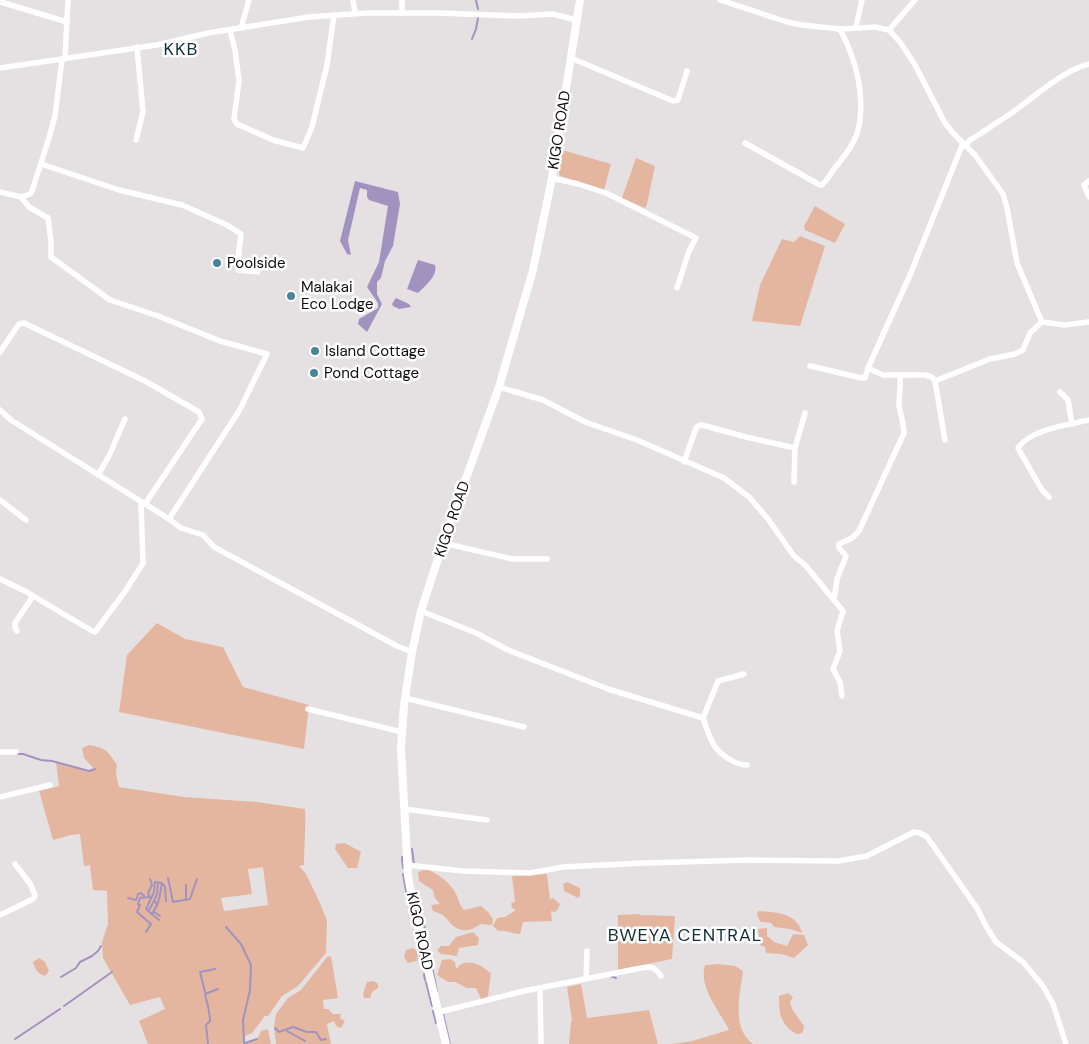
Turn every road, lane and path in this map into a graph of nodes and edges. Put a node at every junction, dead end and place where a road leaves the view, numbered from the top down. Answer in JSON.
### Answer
{"nodes":[{"id":1,"x":68,"y":0,"type":"edge"},
{"id":2,"x":249,"y":0,"type":"edge"},
{"id":3,"x":353,"y":0,"type":"edge"},
{"id":4,"x":402,"y":0,"type":"edge"},
{"id":5,"x":580,"y":0,"type":"edge"},
{"id":6,"x":720,"y":0,"type":"edge"},
{"id":7,"x":862,"y":0,"type":"edge"},
{"id":8,"x":915,"y":0,"type":"edge"},
{"id":9,"x":1,"y":2,"type":"edge"},
{"id":10,"x":355,"y":13,"type":"junction"},
{"id":11,"x":402,"y":13,"type":"junction"},
{"id":12,"x":334,"y":15,"type":"junction"},
{"id":13,"x":576,"y":20,"type":"junction"},
{"id":14,"x":67,"y":22,"type":"junction"},
{"id":15,"x":856,"y":27,"type":"junction"},
{"id":16,"x":241,"y":28,"type":"junction"},
{"id":17,"x":840,"y":29,"type":"junction"},
{"id":18,"x":230,"y":30,"type":"junction"},
{"id":19,"x":889,"y":30,"type":"junction"},
{"id":20,"x":137,"y":47,"type":"junction"},
{"id":21,"x":571,"y":58,"type":"junction"},
{"id":22,"x":63,"y":59,"type":"junction"},
{"id":23,"x":1089,"y":64,"type":"edge"},
{"id":24,"x":0,"y":68,"type":"edge"},
{"id":25,"x":687,"y":71,"type":"dead end"},
{"id":26,"x":136,"y":140,"type":"dead end"},
{"id":27,"x":745,"y":143,"type":"dead end"},
{"id":28,"x":965,"y":144,"type":"junction"},
{"id":29,"x":41,"y":164,"type":"junction"},
{"id":30,"x":552,"y":178,"type":"junction"},
{"id":31,"x":1089,"y":181,"type":"edge"},
{"id":32,"x":0,"y":192,"type":"edge"},
{"id":33,"x":21,"y":197,"type":"junction"},
{"id":34,"x":1089,"y":197,"type":"edge"},
{"id":35,"x":258,"y":272,"type":"dead end"},
{"id":36,"x":677,"y":288,"type":"dead end"},
{"id":37,"x":1042,"y":322,"type":"junction"},
{"id":38,"x":1089,"y":322,"type":"edge"},
{"id":39,"x":0,"y":352,"type":"edge"},
{"id":40,"x":810,"y":366,"type":"dead end"},
{"id":41,"x":868,"y":368,"type":"junction"},
{"id":42,"x":900,"y":376,"type":"junction"},
{"id":43,"x":935,"y":381,"type":"junction"},
{"id":44,"x":500,"y":387,"type":"junction"},
{"id":45,"x":1060,"y":392,"type":"dead end"},
{"id":46,"x":0,"y":410,"type":"edge"},
{"id":47,"x":805,"y":413,"type":"dead end"},
{"id":48,"x":125,"y":419,"type":"dead end"},
{"id":49,"x":1089,"y":420,"type":"edge"},
{"id":50,"x":1072,"y":424,"type":"junction"},
{"id":51,"x":945,"y":440,"type":"dead end"},
{"id":52,"x":795,"y":448,"type":"junction"},
{"id":53,"x":684,"y":462,"type":"junction"},
{"id":54,"x":98,"y":475,"type":"junction"},
{"id":55,"x":794,"y":482,"type":"dead end"},
{"id":56,"x":1049,"y":497,"type":"dead end"},
{"id":57,"x":0,"y":500,"type":"edge"},
{"id":58,"x":143,"y":503,"type":"junction"},
{"id":59,"x":169,"y":519,"type":"junction"},
{"id":60,"x":26,"y":520,"type":"dead end"},
{"id":61,"x":443,"y":543,"type":"junction"},
{"id":62,"x":547,"y":559,"type":"dead end"},
{"id":63,"x":0,"y":579,"type":"edge"},
{"id":64,"x":34,"y":596,"type":"junction"},
{"id":65,"x":834,"y":600,"type":"junction"},
{"id":66,"x":421,"y":611,"type":"junction"},
{"id":67,"x":17,"y":631,"type":"dead end"},
{"id":68,"x":412,"y":652,"type":"junction"},
{"id":69,"x":744,"y":674,"type":"dead end"},
{"id":70,"x":842,"y":696,"type":"dead end"},
{"id":71,"x":405,"y":698,"type":"junction"},
{"id":72,"x":308,"y":709,"type":"dead end"},
{"id":73,"x":703,"y":718,"type":"junction"},
{"id":74,"x":524,"y":727,"type":"dead end"},
{"id":75,"x":402,"y":732,"type":"junction"},
{"id":76,"x":0,"y":752,"type":"edge"},
{"id":77,"x":16,"y":752,"type":"dead end"},
{"id":78,"x":747,"y":765,"type":"dead end"},
{"id":79,"x":50,"y":785,"type":"dead end"},
{"id":80,"x":0,"y":797,"type":"edge"},
{"id":81,"x":404,"y":809,"type":"junction"},
{"id":82,"x":487,"y":820,"type":"dead end"},
{"id":83,"x":15,"y":864,"type":"dead end"},
{"id":84,"x":407,"y":865,"type":"junction"},
{"id":85,"x":0,"y":915,"type":"edge"},
{"id":86,"x":586,"y":951,"type":"dead end"},
{"id":87,"x":661,"y":976,"type":"dead end"},
{"id":88,"x":586,"y":978,"type":"junction"},
{"id":89,"x":540,"y":988,"type":"junction"},
{"id":90,"x":438,"y":1012,"type":"junction"},
{"id":91,"x":446,"y":1044,"type":"edge"},
{"id":92,"x":541,"y":1044,"type":"edge"},
{"id":93,"x":1066,"y":1044,"type":"edge"}],
"edges":[{"from":1,"to":14,"type":"street"},
{"from":2,"to":16,"type":"street"},
{"from":3,"to":10,"type":"street"},
{"from":4,"to":11,"type":"street"},
{"from":5,"to":13,"type":"street","name":"KIGO ROAD"},
{"from":6,"to":17,"type":"street"},
{"from":7,"to":15,"type":"street"},
{"from":8,"to":19,"type":"street"},
{"from":9,"to":14,"type":"street"},
{"from":10,"to":11,"type":"street"},
{"from":10,"to":12,"type":"street"},
{"from":11,"to":13,"type":"street"},
{"from":12,"to":16,"type":"street"},
{"from":12,"to":18,"type":"street"},
{"from":13,"to":21,"type":"street","name":"KIGO ROAD"},
{"from":14,"to":22,"type":"street"},
{"from":15,"to":17,"type":"street"},
{"from":15,"to":19,"type":"street"},
{"from":16,"to":18,"type":"street"},
{"from":17,"to":27,"type":"street"},
{"from":18,"to":20,"type":"street"},
{"from":19,"to":28,"type":"street"},
{"from":20,"to":22,"type":"street"},
{"from":20,"to":26,"type":"street"},
{"from":21,"to":25,"type":"street"},
{"from":21,"to":30,"type":"street","name":"KIGO ROAD"},
{"from":22,"to":24,"type":"street"},
{"from":22,"to":29,"type":"street"},
{"from":23,"to":28,"type":"street"},
{"from":28,"to":37,"type":"street"},
{"from":28,"to":41,"type":"street"},
{"from":29,"to":33,"type":"street"},
{"from":29,"to":35,"type":"street"},
{"from":30,"to":36,"type":"street"},
{"from":30,"to":44,"type":"street","name":"KIGO ROAD"},
{"from":31,"to":34,"type":"street"},
{"from":32,"to":33,"type":"street"},
{"from":33,"to":59,"type":"street"},
{"from":37,"to":38,"type":"street"},
{"from":37,"to":43,"type":"street"},
{"from":39,"to":58,"type":"street"},
{"from":40,"to":41,"type":"street"},
{"from":41,"to":42,"type":"street"},
{"from":42,"to":43,"type":"street"},
{"from":42,"to":65,"type":"street"},
{"from":43,"to":51,"type":"street"},
{"from":44,"to":53,"type":"street"},
{"from":44,"to":61,"type":"street","name":"KIGO ROAD"},
{"from":45,"to":50,"type":"street"},
{"from":46,"to":54,"type":"street"},
{"from":47,"to":52,"type":"street"},
{"from":48,"to":54,"type":"street"},
{"from":49,"to":50,"type":"street"},
{"from":50,"to":56,"type":"street"},
{"from":52,"to":53,"type":"street"},
{"from":52,"to":55,"type":"street"},
{"from":53,"to":65,"type":"street"},
{"from":54,"to":58,"type":"street"},
{"from":57,"to":60,"type":"street"},
{"from":58,"to":59,"type":"street"},
{"from":58,"to":64,"type":"street"},
{"from":59,"to":68,"type":"street"},
{"from":61,"to":62,"type":"street"},
{"from":61,"to":66,"type":"street","name":"KIGO ROAD"},
{"from":63,"to":64,"type":"street"},
{"from":64,"to":67,"type":"street"},
{"from":65,"to":70,"type":"street"},
{"from":66,"to":68,"type":"street","name":"KIGO ROAD"},
{"from":66,"to":73,"type":"street"},
{"from":68,"to":71,"type":"street","name":"KIGO ROAD"},
{"from":69,"to":73,"type":"street"},
{"from":71,"to":74,"type":"street"},
{"from":71,"to":75,"type":"street","name":"KIGO ROAD"},
{"from":72,"to":75,"type":"street"},
{"from":73,"to":78,"type":"street"},
{"from":75,"to":81,"type":"street","name":"KIGO ROAD"},
{"from":76,"to":77,"type":"street"},
{"from":79,"to":80,"type":"street"},
{"from":81,"to":82,"type":"street"},
{"from":81,"to":84,"type":"street","name":"KIGO ROAD"},
{"from":83,"to":85,"type":"street"},
{"from":84,"to":90,"type":"street","name":"KIGO ROAD"},
{"from":84,"to":93,"type":"street"},
{"from":86,"to":88,"type":"street"},
{"from":87,"to":88,"type":"street"},
{"from":88,"to":89,"type":"street"},
{"from":89,"to":90,"type":"street"},
{"from":89,"to":92,"type":"street"},
{"from":90,"to":91,"type":"street","name":"KIGO ROAD"}]}
